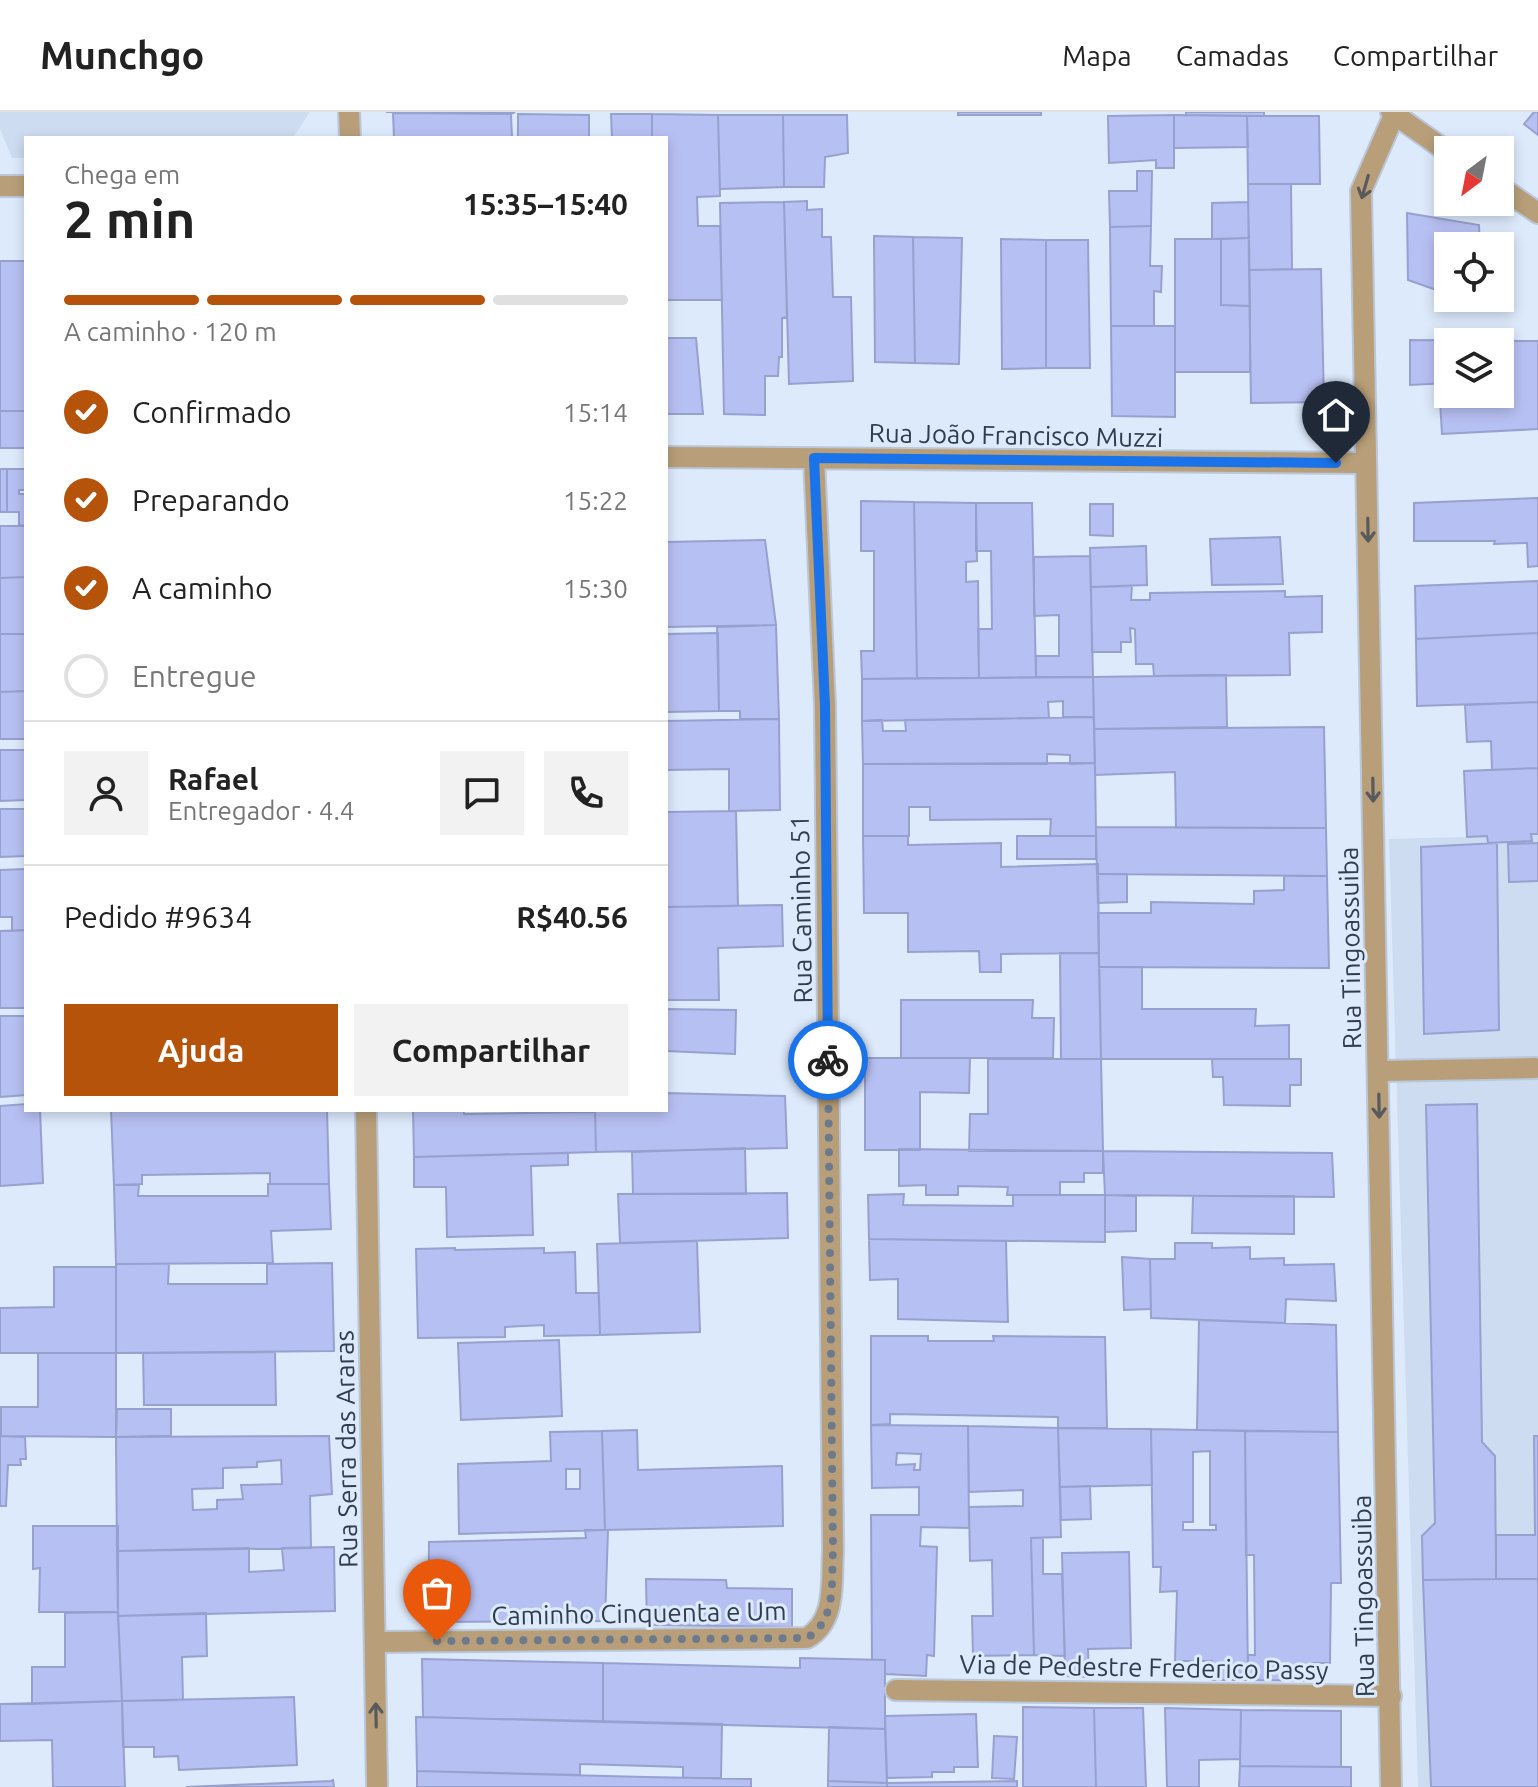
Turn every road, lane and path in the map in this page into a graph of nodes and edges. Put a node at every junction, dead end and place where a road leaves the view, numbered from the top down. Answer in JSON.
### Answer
{"nodes":[{"id":1,"x":349,"y":112,"type":"edge"},
{"id":2,"x":1393,"y":113,"type":"edge"},
{"id":3,"x":350,"y":136,"type":"edge"},
{"id":4,"x":1434,"y":142,"type":"edge"},
{"id":5,"x":0,"y":186,"type":"edge"},
{"id":6,"x":24,"y":186,"type":"edge"},
{"id":7,"x":1514,"y":197,"type":"edge"},
{"id":8,"x":1538,"y":213,"type":"edge"},
{"id":9,"x":668,"y":457,"type":"edge"},
{"id":10,"x":814,"y":458,"type":"junction"},
{"id":11,"x":1366,"y":463,"type":"junction"},
{"id":12,"x":1535,"y":1068,"type":"dead end"},
{"id":13,"x":1379,"y":1071,"type":"junction"},
{"id":14,"x":366,"y":1112,"type":"edge"},
{"id":15,"x":807,"y":1638,"type":"joint"},
{"id":16,"x":375,"y":1642,"type":"junction"},
{"id":17,"x":896,"y":1690,"type":"dead end"},
{"id":18,"x":1391,"y":1696,"type":"junction"},
{"id":19,"x":377,"y":1787,"type":"edge"},
{"id":20,"x":1391,"y":1787,"type":"edge"}],
"edges":[{"from":1,"to":3,"type":"street"},
{"from":2,"to":4,"type":"street"},
{"from":2,"to":11,"type":"street","name":"Rua Tingoassuiba","one_way":true},
{"from":5,"to":6,"type":"street"},
{"from":7,"to":8,"type":"street"},
{"from":9,"to":10,"type":"street","name":"Rua João Francisco Muzzi"},
{"from":10,"to":11,"type":"street","name":"Rua João Francisco Muzzi"},
{"from":10,"to":15,"type":"street","name":"Rua Caminho 51"},
{"from":11,"to":13,"type":"street","name":"Rua Tingoassuiba","one_way":true},
{"from":12,"to":13,"type":"street"},
{"from":13,"to":18,"type":"street","name":"Rua Tingoassuiba","one_way":true},
{"from":14,"to":16,"type":"street","name":"Rua Serra das Araras"},
{"from":15,"to":16,"type":"street","name":"Caminho Cinquenta e Um"},
{"from":19,"to":16,"type":"street","name":"Rua Serra das Araras","one_way":true},
{"from":17,"to":18,"type":"street","name":"Via de Pedestre Frederico Passy"},
{"from":18,"to":20,"type":"street","name":"Rua Tingoassuiba"}]}
